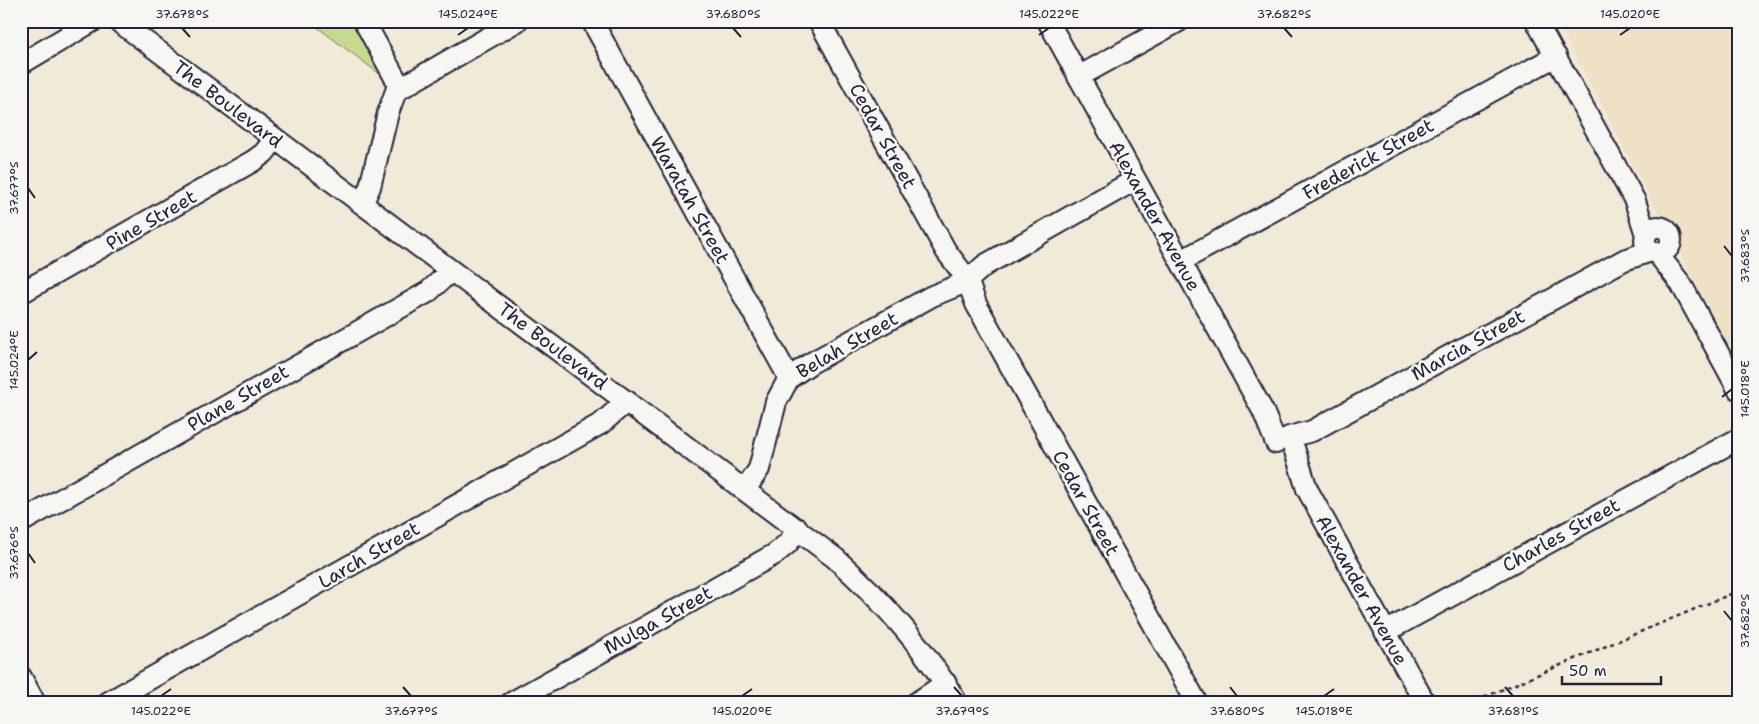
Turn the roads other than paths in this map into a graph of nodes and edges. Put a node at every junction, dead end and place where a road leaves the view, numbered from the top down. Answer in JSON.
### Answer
{"nodes":[{"id":1,"x":93,"y":21,"type":"edge"},
{"id":2,"x":118,"y":21,"type":"edge"},
{"id":3,"x":364,"y":21,"type":"edge"},
{"id":4,"x":517,"y":21,"type":"edge"},
{"id":5,"x":592,"y":21,"type":"edge"},
{"id":6,"x":819,"y":21,"type":"edge"},
{"id":7,"x":1048,"y":21,"type":"edge"},
{"id":8,"x":1179,"y":21,"type":"edge"},
{"id":9,"x":1536,"y":21,"type":"edge"},
{"id":10,"x":1556,"y":56,"type":"junction"},
{"id":11,"x":21,"y":64,"type":"edge"},
{"id":12,"x":1078,"y":77,"type":"junction"},
{"id":13,"x":400,"y":87,"type":"junction"},
{"id":14,"x":275,"y":139,"type":"junction"},
{"id":15,"x":1135,"y":180,"type":"junction"},
{"id":16,"x":362,"y":204,"type":"junction"},
{"id":17,"x":1655,"y":242,"type":"junction"},
{"id":18,"x":1181,"y":261,"type":"junction"},
{"id":19,"x":451,"y":270,"type":"junction"},
{"id":20,"x":962,"y":278,"type":"junction"},
{"id":21,"x":21,"y":293,"type":"edge"},
{"id":22,"x":789,"y":378,"type":"junction"},
{"id":23,"x":1738,"y":389,"type":"edge"},
{"id":24,"x":627,"y":401,"type":"junction"},
{"id":25,"x":1738,"y":439,"type":"edge"},
{"id":26,"x":1287,"y":444,"type":"junction"},
{"id":27,"x":745,"y":490,"type":"junction"},
{"id":28,"x":21,"y":522,"type":"edge"},
{"id":29,"x":798,"y":529,"type":"junction"},
{"id":30,"x":1386,"y":632,"type":"junction"},
{"id":31,"x":21,"y":677,"type":"edge"},
{"id":32,"x":946,"y":683,"type":"junction"},
{"id":33,"x":512,"y":702,"type":"edge"},
{"id":34,"x":35,"y":703,"type":"edge"},
{"id":35,"x":107,"y":703,"type":"edge"},
{"id":36,"x":916,"y":703,"type":"edge"},
{"id":37,"x":957,"y":703,"type":"edge"},
{"id":38,"x":1196,"y":703,"type":"edge"},
{"id":39,"x":1425,"y":703,"type":"edge"}],
"edges":[{"from":1,"to":11,"type":"street"},
{"from":2,"to":14,"type":"street","name":"The Boulevard"},
{"from":3,"to":13,"type":"street"},
{"from":4,"to":13,"type":"street"},
{"from":5,"to":22,"type":"street","name":"Waratah Street"},
{"from":6,"to":20,"type":"street","name":"Cedar Street"},
{"from":7,"to":12,"type":"street","name":"Alexander Avenue"},
{"from":8,"to":12,"type":"street"},
{"from":9,"to":10,"type":"street"},
{"from":10,"to":17,"type":"street"},
{"from":10,"to":18,"type":"street","name":"Frederick Street"},
{"from":12,"to":15,"type":"street","name":"Alexander Avenue"},
{"from":13,"to":16,"type":"street"},
{"from":14,"to":16,"type":"street","name":"The Boulevard"},
{"from":14,"to":21,"type":"street","name":"Pine Street"},
{"from":15,"to":18,"type":"street","name":"Alexander Avenue"},
{"from":15,"to":20,"type":"street","name":"Belah Street"},
{"from":16,"to":19,"type":"street","name":"The Boulevard"},
{"from":17,"to":23,"type":"street"},
{"from":17,"to":26,"type":"street","name":"Marcia Street"},
{"from":18,"to":26,"type":"street","name":"Alexander Avenue"},
{"from":19,"to":24,"type":"street","name":"The Boulevard"},
{"from":19,"to":28,"type":"street","name":"Plane Street"},
{"from":20,"to":22,"type":"street","name":"Belah Street"},
{"from":20,"to":38,"type":"street","name":"Cedar Street"},
{"from":22,"to":27,"type":"street","name":"Belah Street"},
{"from":24,"to":27,"type":"street","name":"The Boulevard"},
{"from":24,"to":35,"type":"street","name":"Larch Street"},
{"from":25,"to":30,"type":"street","name":"Charles Street"},
{"from":26,"to":30,"type":"street","name":"Alexander Avenue"},
{"from":27,"to":29,"type":"street","name":"The Boulevard"},
{"from":29,"to":32,"type":"street","name":"The Boulevard"},
{"from":29,"to":33,"type":"street","name":"Mulga Street"},
{"from":30,"to":39,"type":"street","name":"Alexander Avenue"},
{"from":31,"to":34,"type":"street"},
{"from":32,"to":36,"type":"street"},
{"from":32,"to":37,"type":"street","name":"The Boulevard"}]}
